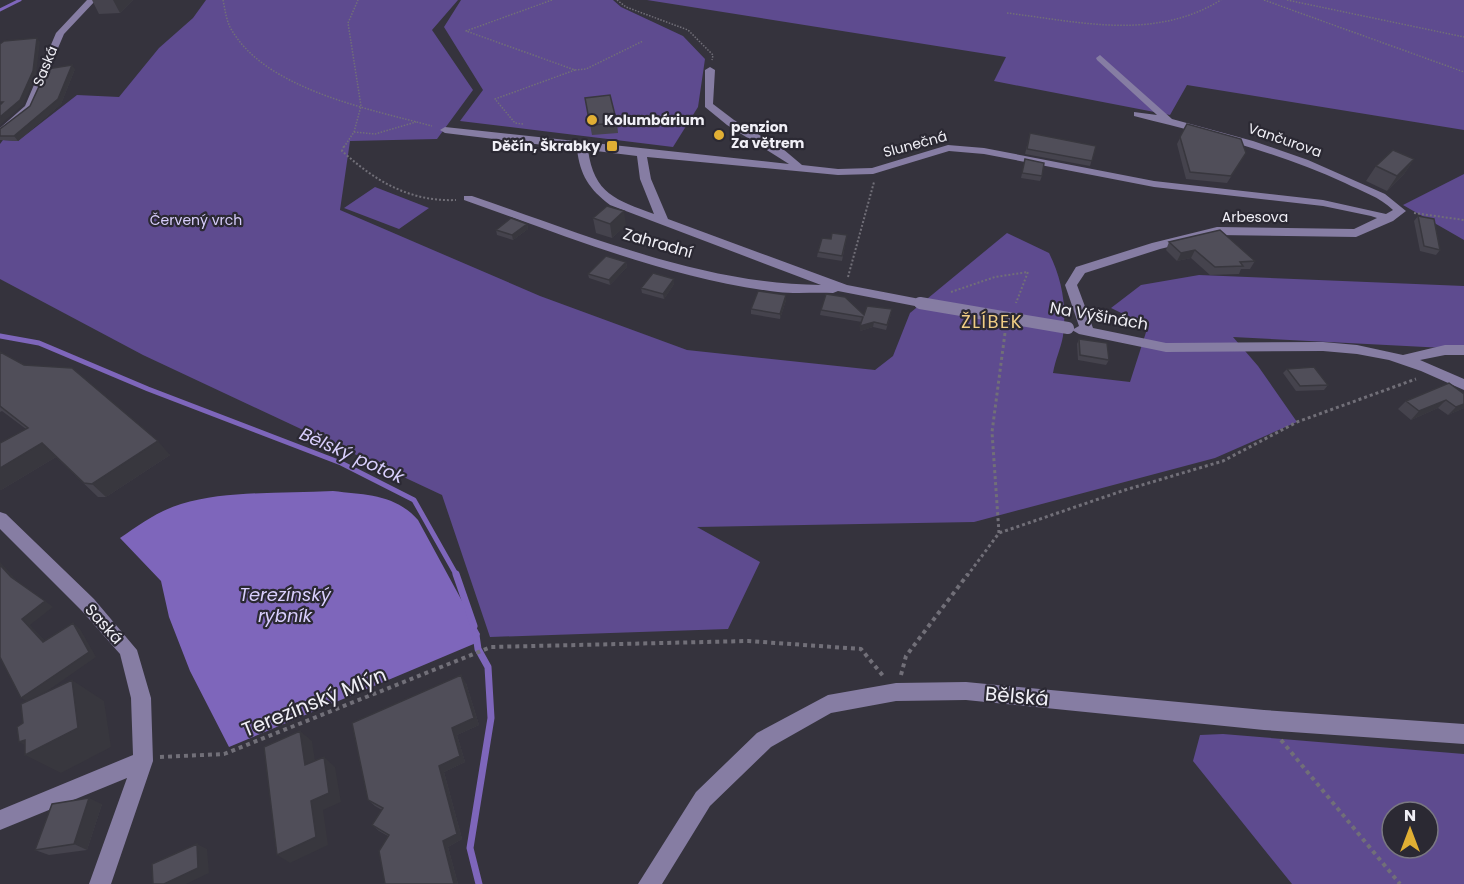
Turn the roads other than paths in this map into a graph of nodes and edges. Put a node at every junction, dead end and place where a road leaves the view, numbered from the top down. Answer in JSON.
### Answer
{"nodes":[{"id":1,"x":92,"y":0,"type":"edge"},
{"id":2,"x":1100,"y":58,"type":"dead end"},
{"id":3,"x":710,"y":70,"type":"road end"},
{"id":4,"x":1137,"y":114,"type":"dead end"},
{"id":5,"x":1169,"y":121,"type":"junction"},
{"id":6,"x":445,"y":130,"type":"road end"},
{"id":7,"x":0,"y":133,"type":"edge"},
{"id":8,"x":582,"y":147,"type":"junction"},
{"id":9,"x":642,"y":153,"type":"junction"},
{"id":10,"x":800,"y":169,"type":"junction"},
{"id":11,"x":468,"y":198,"type":"road end"},
{"id":12,"x":1389,"y":219,"type":"junction"},
{"id":13,"x":663,"y":221,"type":"junction"},
{"id":14,"x":845,"y":289,"type":"junction"},
{"id":15,"x":1087,"y":331,"type":"junction"},
{"id":16,"x":1464,"y":350,"type":"edge"},
{"id":17,"x":1405,"y":359,"type":"junction"},
{"id":18,"x":1464,"y":385,"type":"edge"},
{"id":19,"x":0,"y":519,"type":"edge"},
{"id":20,"x":1464,"y":734,"type":"edge"},
{"id":21,"x":143,"y":761,"type":"junction"},
{"id":22,"x":0,"y":820,"type":"edge"},
{"id":23,"x":100,"y":884,"type":"edge"},
{"id":24,"x":649,"y":884,"type":"edge"}],
"edges":[{"from":1,"to":7,"type":"street","name":"Saská"},
{"from":2,"to":5,"type":"street"},
{"from":3,"to":10,"type":"street"},
{"from":4,"to":5,"type":"street","name":"Vančurova"},
{"from":5,"to":12,"type":"street","name":"Vančurova"},
{"from":6,"to":8,"type":"street","name":"Slunečná"},
{"from":8,"to":9,"type":"street","name":"Slunečná"},
{"from":8,"to":13,"type":"street","name":"Na Výšinách"},
{"from":9,"to":10,"type":"street","name":"Slunečná"},
{"from":9,"to":13,"type":"street"},
{"from":10,"to":12,"type":"street","name":"Slunečná"},
{"from":11,"to":14,"type":"street","name":"Zahradní"},
{"from":12,"to":15,"type":"street","name":"Arbesova"},
{"from":13,"to":14,"type":"street","name":"Na Výšinách"},
{"from":14,"to":15,"type":"street","name":"Na Výšinách","bridge":true},
{"from":15,"to":17,"type":"street","name":"Na Výšinách"},
{"from":16,"to":17,"type":"street"},
{"from":17,"to":18,"type":"street","name":"Na Výšinách"},
{"from":19,"to":21,"type":"street","name":"Saská"},
{"from":20,"to":24,"type":"street","name":"Bělská"},
{"from":21,"to":22,"type":"street"},
{"from":21,"to":23,"type":"street","name":"Saská"}]}
